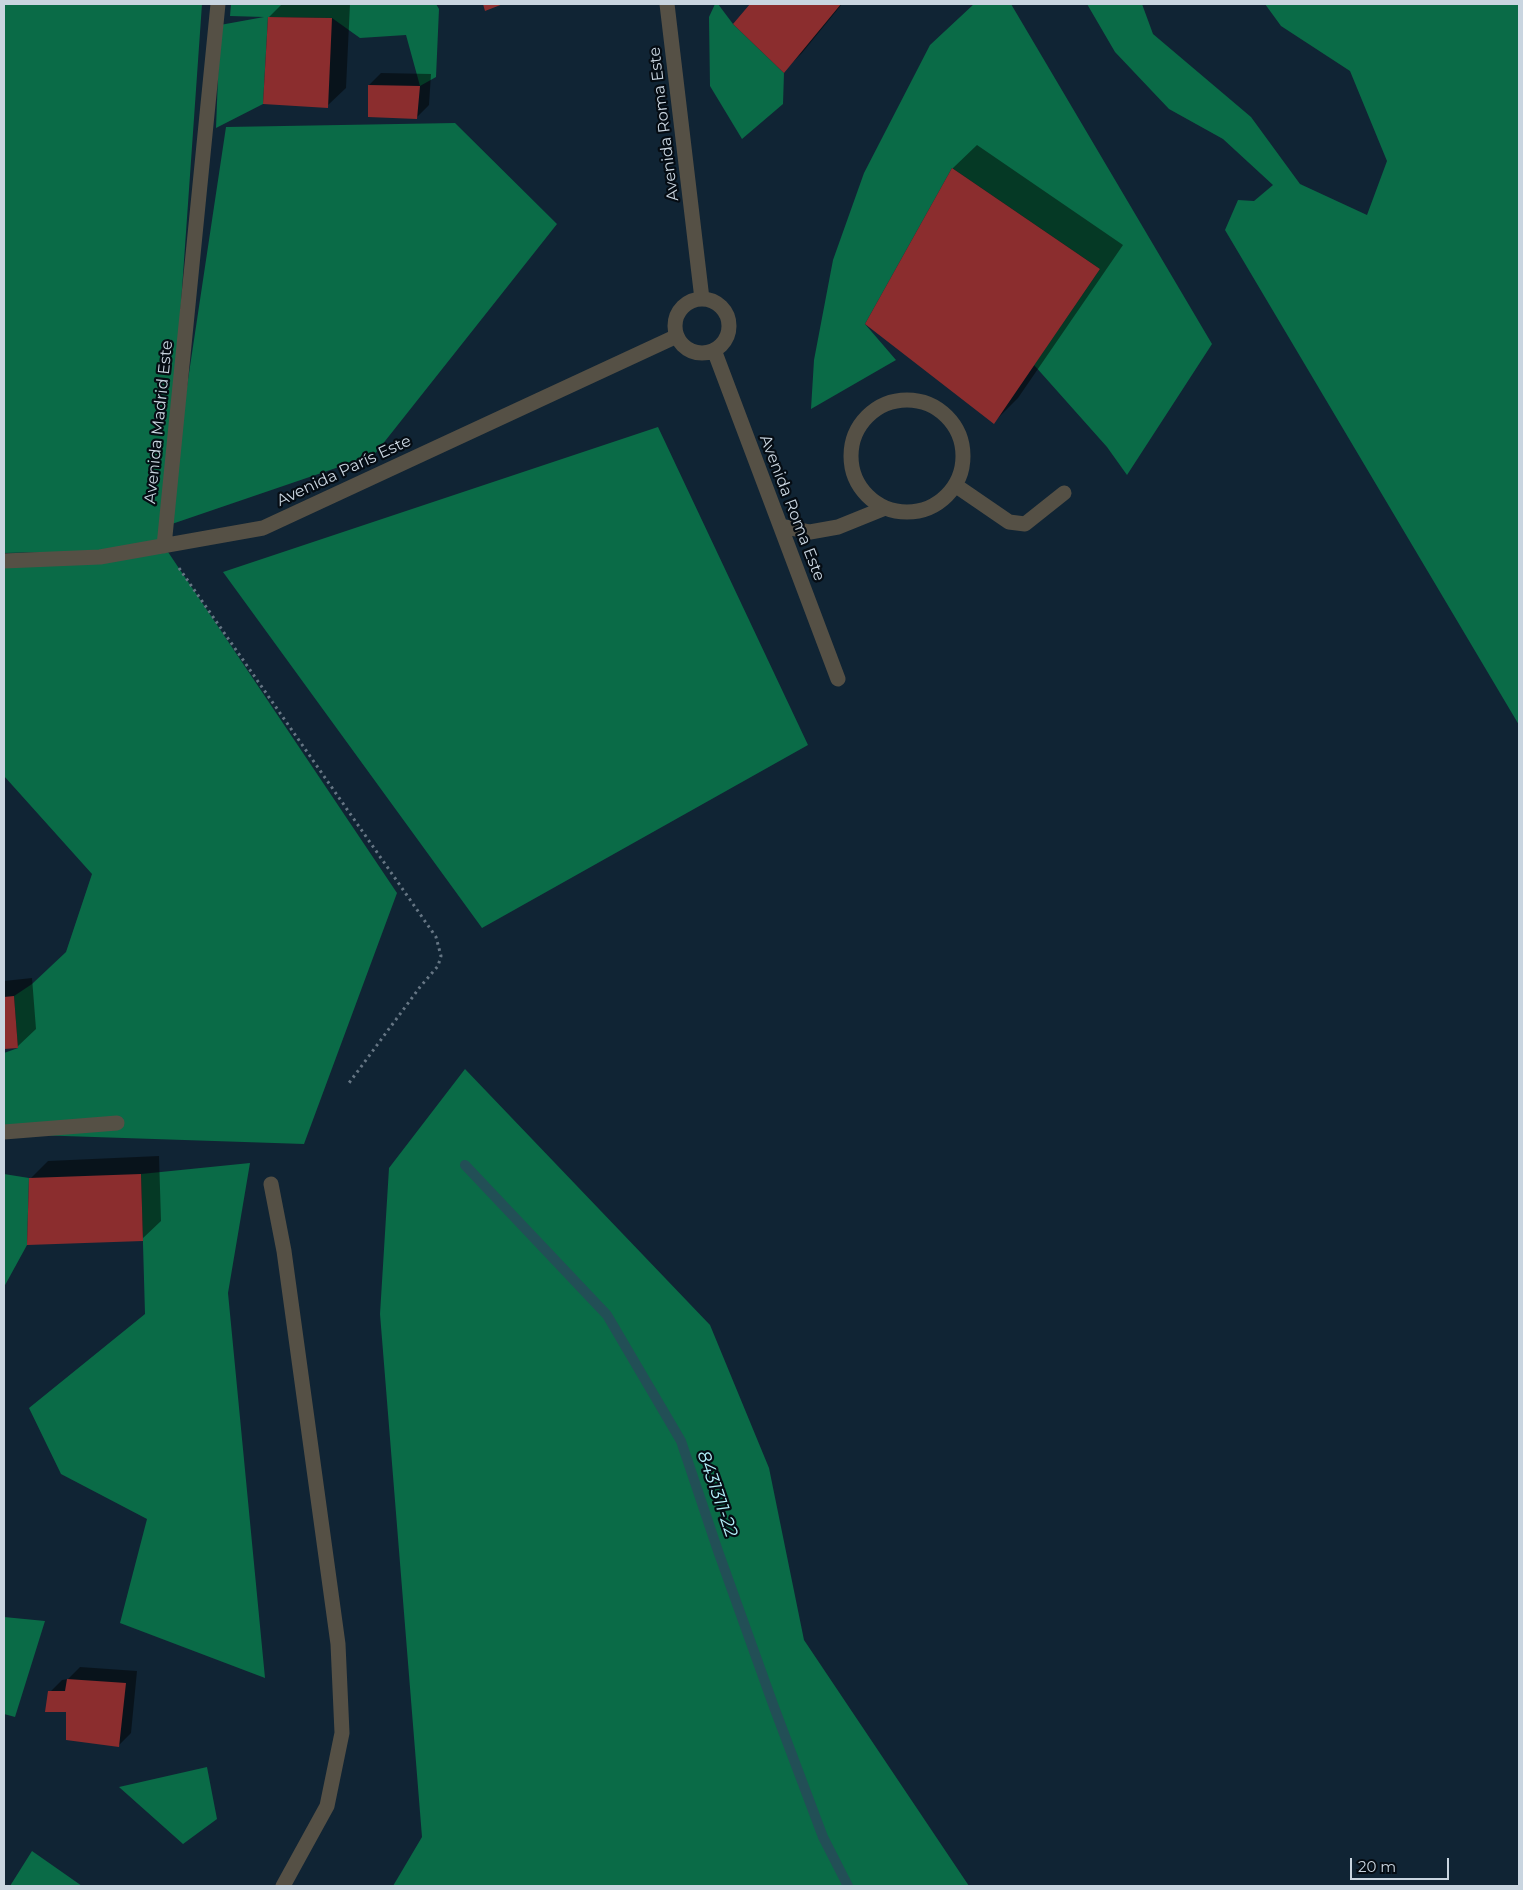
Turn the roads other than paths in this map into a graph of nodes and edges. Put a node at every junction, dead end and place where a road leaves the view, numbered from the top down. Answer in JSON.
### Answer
{"nodes":[{"id":1,"x":218,"y":4,"type":"edge"},
{"id":2,"x":667,"y":4,"type":"edge"},
{"id":3,"x":702,"y":299,"type":"junction"},
{"id":4,"x":677,"y":336,"type":"junction"},
{"id":5,"x":714,"y":350,"type":"junction"},
{"id":6,"x":955,"y":485,"type":"junction"},
{"id":7,"x":1064,"y":493,"type":"dead end"},
{"id":8,"x":885,"y":508,"type":"junction"},
{"id":9,"x":780,"y":526,"type":"junction"},
{"id":10,"x":164,"y":546,"type":"junction"},
{"id":11,"x":4,"y":561,"type":"edge"},
{"id":12,"x":838,"y":678,"type":"dead end"},
{"id":13,"x":118,"y":1122,"type":"dead end"},
{"id":14,"x":4,"y":1132,"type":"edge"},
{"id":15,"x":271,"y":1184,"type":"dead end"},
{"id":16,"x":283,"y":1886,"type":"edge"}],
"edges":[{"from":1,"to":10,"type":"street","name":"Avenida Madrid Este"},
{"from":2,"to":3,"type":"street","name":"Avenida Roma Este"},
{"from":3,"to":4,"type":"street"},
{"from":3,"to":5,"type":"street"},
{"from":4,"to":5,"type":"street"},
{"from":4,"to":10,"type":"street","name":"Avenida París Este"},
{"from":5,"to":9,"type":"street","name":"Avenida Roma Este"},
{"from":6,"to":7,"type":"street"},
{"from":6,"to":8,"type":"street"},
{"from":6,"to":8,"type":"street"},
{"from":8,"to":9,"type":"street"},
{"from":9,"to":12,"type":"street","name":"Avenida Roma Este"},
{"from":10,"to":11,"type":"street","name":"Avenida París Este"},
{"from":13,"to":14,"type":"street"},
{"from":15,"to":16,"type":"street"}]}
